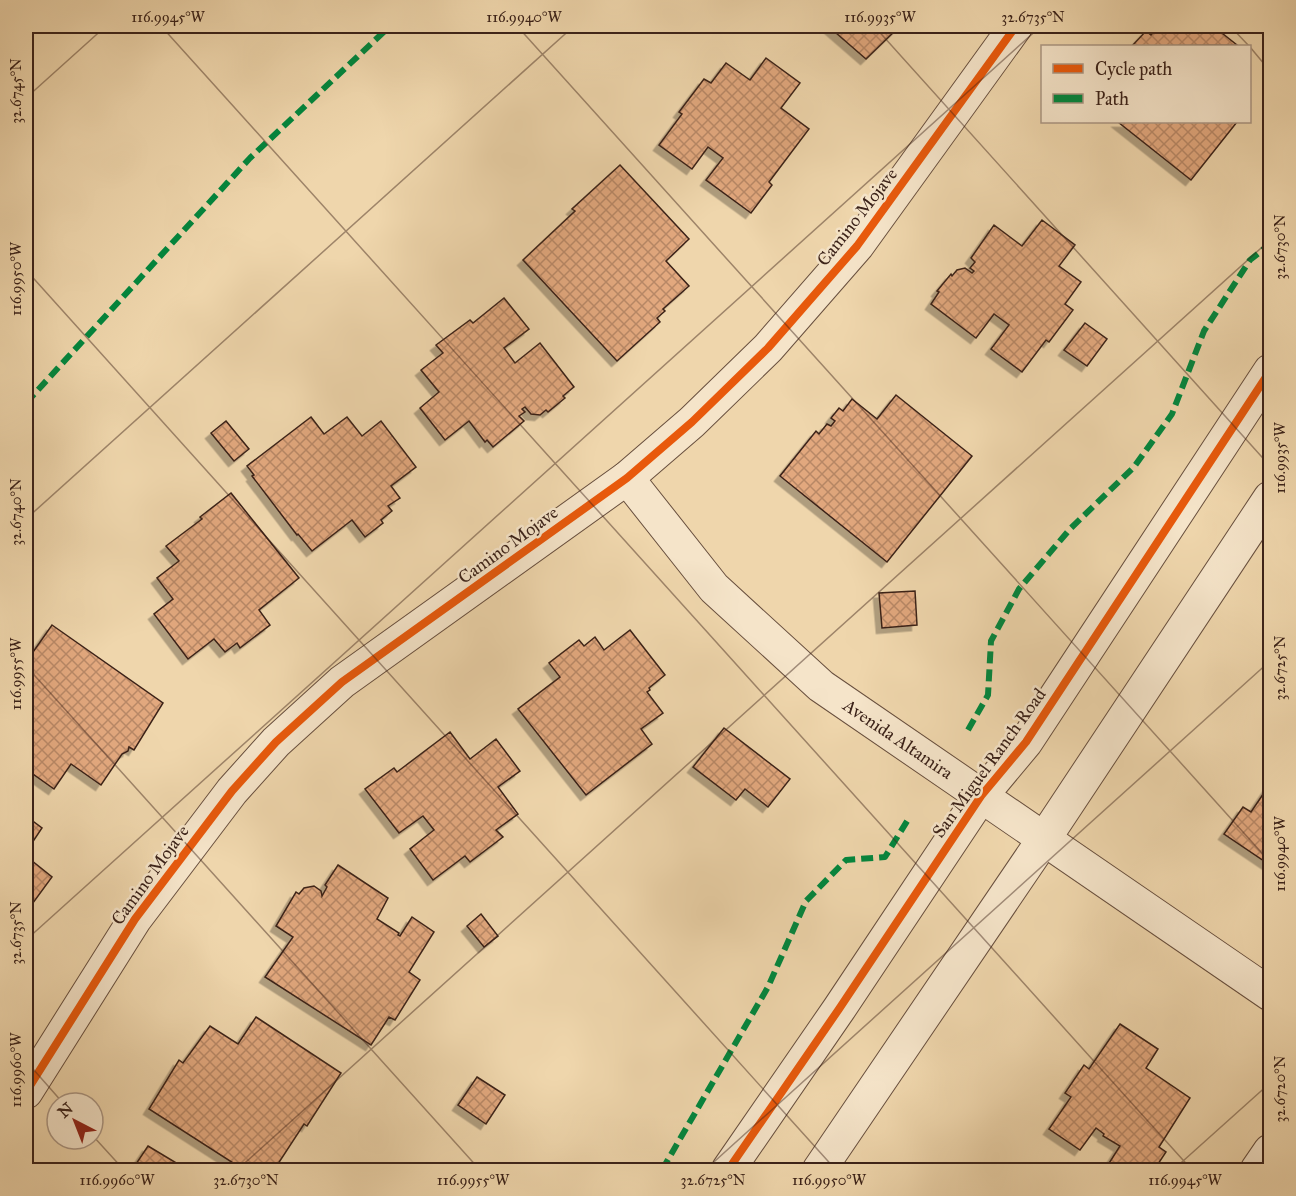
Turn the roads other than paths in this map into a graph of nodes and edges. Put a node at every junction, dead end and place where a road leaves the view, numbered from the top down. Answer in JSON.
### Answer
{"nodes":[{"id":1,"x":1016,"y":26,"type":"edge"},
{"id":2,"x":1270,"y":371,"type":"edge"},
{"id":3,"x":627,"y":478,"type":"junction"},
{"id":4,"x":1270,"y":498,"type":"edge"},
{"id":5,"x":981,"y":796,"type":"junction"},
{"id":6,"x":1044,"y":839,"type":"junction"},
{"id":7,"x":1270,"y":994,"type":"edge"},
{"id":8,"x":26,"y":1092,"type":"edge"},
{"id":9,"x":1270,"y":1151,"type":"edge"},
{"id":10,"x":728,"y":1170,"type":"edge"},
{"id":11,"x":819,"y":1170,"type":"edge"},
{"id":12,"x":1257,"y":1170,"type":"edge"}],
"edges":[{"from":1,"to":3,"type":"street","name":"Camino Mojave"},
{"from":2,"to":5,"type":"street","name":"San Miguel Ranch Road"},
{"from":3,"to":5,"type":"street","name":"Avenida Altamira"},
{"from":3,"to":8,"type":"street","name":"Camino Mojave"},
{"from":4,"to":6,"type":"street"},
{"from":5,"to":6,"type":"street","name":"Avenida Altamira"},
{"from":5,"to":10,"type":"street","name":"San Miguel Ranch Road"},
{"from":6,"to":7,"type":"street","name":"Avenida Altamira"},
{"from":6,"to":11,"type":"street"},
{"from":9,"to":12,"type":"street"}]}
